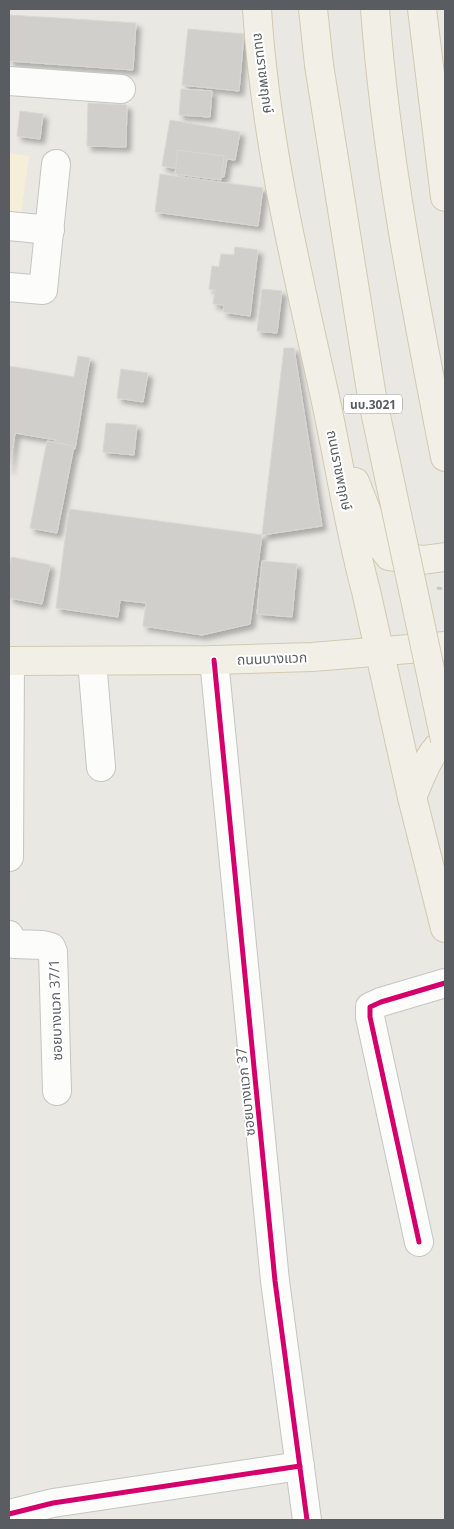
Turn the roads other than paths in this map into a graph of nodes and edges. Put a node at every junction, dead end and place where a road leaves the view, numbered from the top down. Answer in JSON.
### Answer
{"nodes":[{"id":1,"x":257,"y":9,"type":"edge"},
{"id":2,"x":313,"y":9,"type":"edge"},
{"id":3,"x":375,"y":9,"type":"edge"},
{"id":4,"x":422,"y":9,"type":"edge"},
{"id":5,"x":9,"y":81,"type":"edge"},
{"id":6,"x":121,"y":89,"type":"dead end"},
{"id":7,"x":56,"y":164,"type":"dead end"},
{"id":8,"x":443,"y":166,"type":"edge"},
{"id":9,"x":9,"y":226,"type":"edge"},
{"id":10,"x":50,"y":230,"type":"junction"},
{"id":11,"x":9,"y":288,"type":"edge"},
{"id":12,"x":330,"y":421,"type":"junction"},
{"id":13,"x":445,"y":457,"type":"edge"},
{"id":14,"x":445,"y":557,"type":"edge"},
{"id":15,"x":445,"y":646,"type":"edge"},
{"id":16,"x":380,"y":652,"type":"junction"},
{"id":17,"x":214,"y":660,"type":"junction"},
{"id":18,"x":9,"y":661,"type":"edge"},
{"id":19,"x":92,"y":661,"type":"junction"},
{"id":20,"x":445,"y":741,"type":"edge"},
{"id":21,"x":101,"y":767,"type":"dead end"},
{"id":22,"x":412,"y":797,"type":"junction"},
{"id":23,"x":9,"y":857,"type":"edge"},
{"id":24,"x":445,"y":928,"type":"edge"},
{"id":25,"x":9,"y":935,"type":"edge"},
{"id":26,"x":445,"y":983,"type":"edge"},
{"id":27,"x":57,"y":1090,"type":"dead end"},
{"id":28,"x":419,"y":1242,"type":"dead end"},
{"id":29,"x":300,"y":1466,"type":"junction"},
{"id":30,"x":9,"y":1514,"type":"edge"},
{"id":31,"x":307,"y":1520,"type":"edge"}],
"edges":[{"from":1,"to":12,"type":"main road","name":"ถนนราชพฤกษ์","number":"นบ.3021"},
{"from":2,"to":20,"type":"main road","number":"นบ.3021","bridge":true},
{"from":3,"to":13,"type":"main road"},
{"from":4,"to":8,"type":"main road"},
{"from":5,"to":6,"type":"street"},
{"from":7,"to":10,"type":"street"},
{"from":9,"to":10,"type":"street"},
{"from":10,"to":11,"type":"street"},
{"from":12,"to":14,"type":"main road"},
{"from":12,"to":16,"type":"main road","name":"ถนนราชพฤกษ์","number":"นบ.3021"},
{"from":15,"to":16,"type":"main road","name":"ถนนบางแวก"},
{"from":16,"to":17,"type":"main road","name":"ถนนบางแวก"},
{"from":16,"to":22,"type":"main road","name":"ถนนราชพฤกษ์","number":"นบ.3021"},
{"from":17,"to":19,"type":"main road","name":"ถนนบางแวก"},
{"from":17,"to":29,"type":"street","name":"ซอยบางแวก 37"},
{"from":18,"to":19,"type":"main road","name":"ถนนบางแวก"},
{"from":18,"to":23,"type":"street"},
{"from":19,"to":21,"type":"street"},
{"from":20,"to":22,"type":"main road"},
{"from":22,"to":24,"type":"main road","name":"ถนนราชพฤกษ์","number":"นบ.3021"},
{"from":25,"to":27,"type":"street","name":"ซอยบางแวก 37/1"},
{"from":26,"to":28,"type":"street"},
{"from":29,"to":30,"type":"street"},
{"from":29,"to":31,"type":"street","name":"ซอยบางแวก 37"}]}
